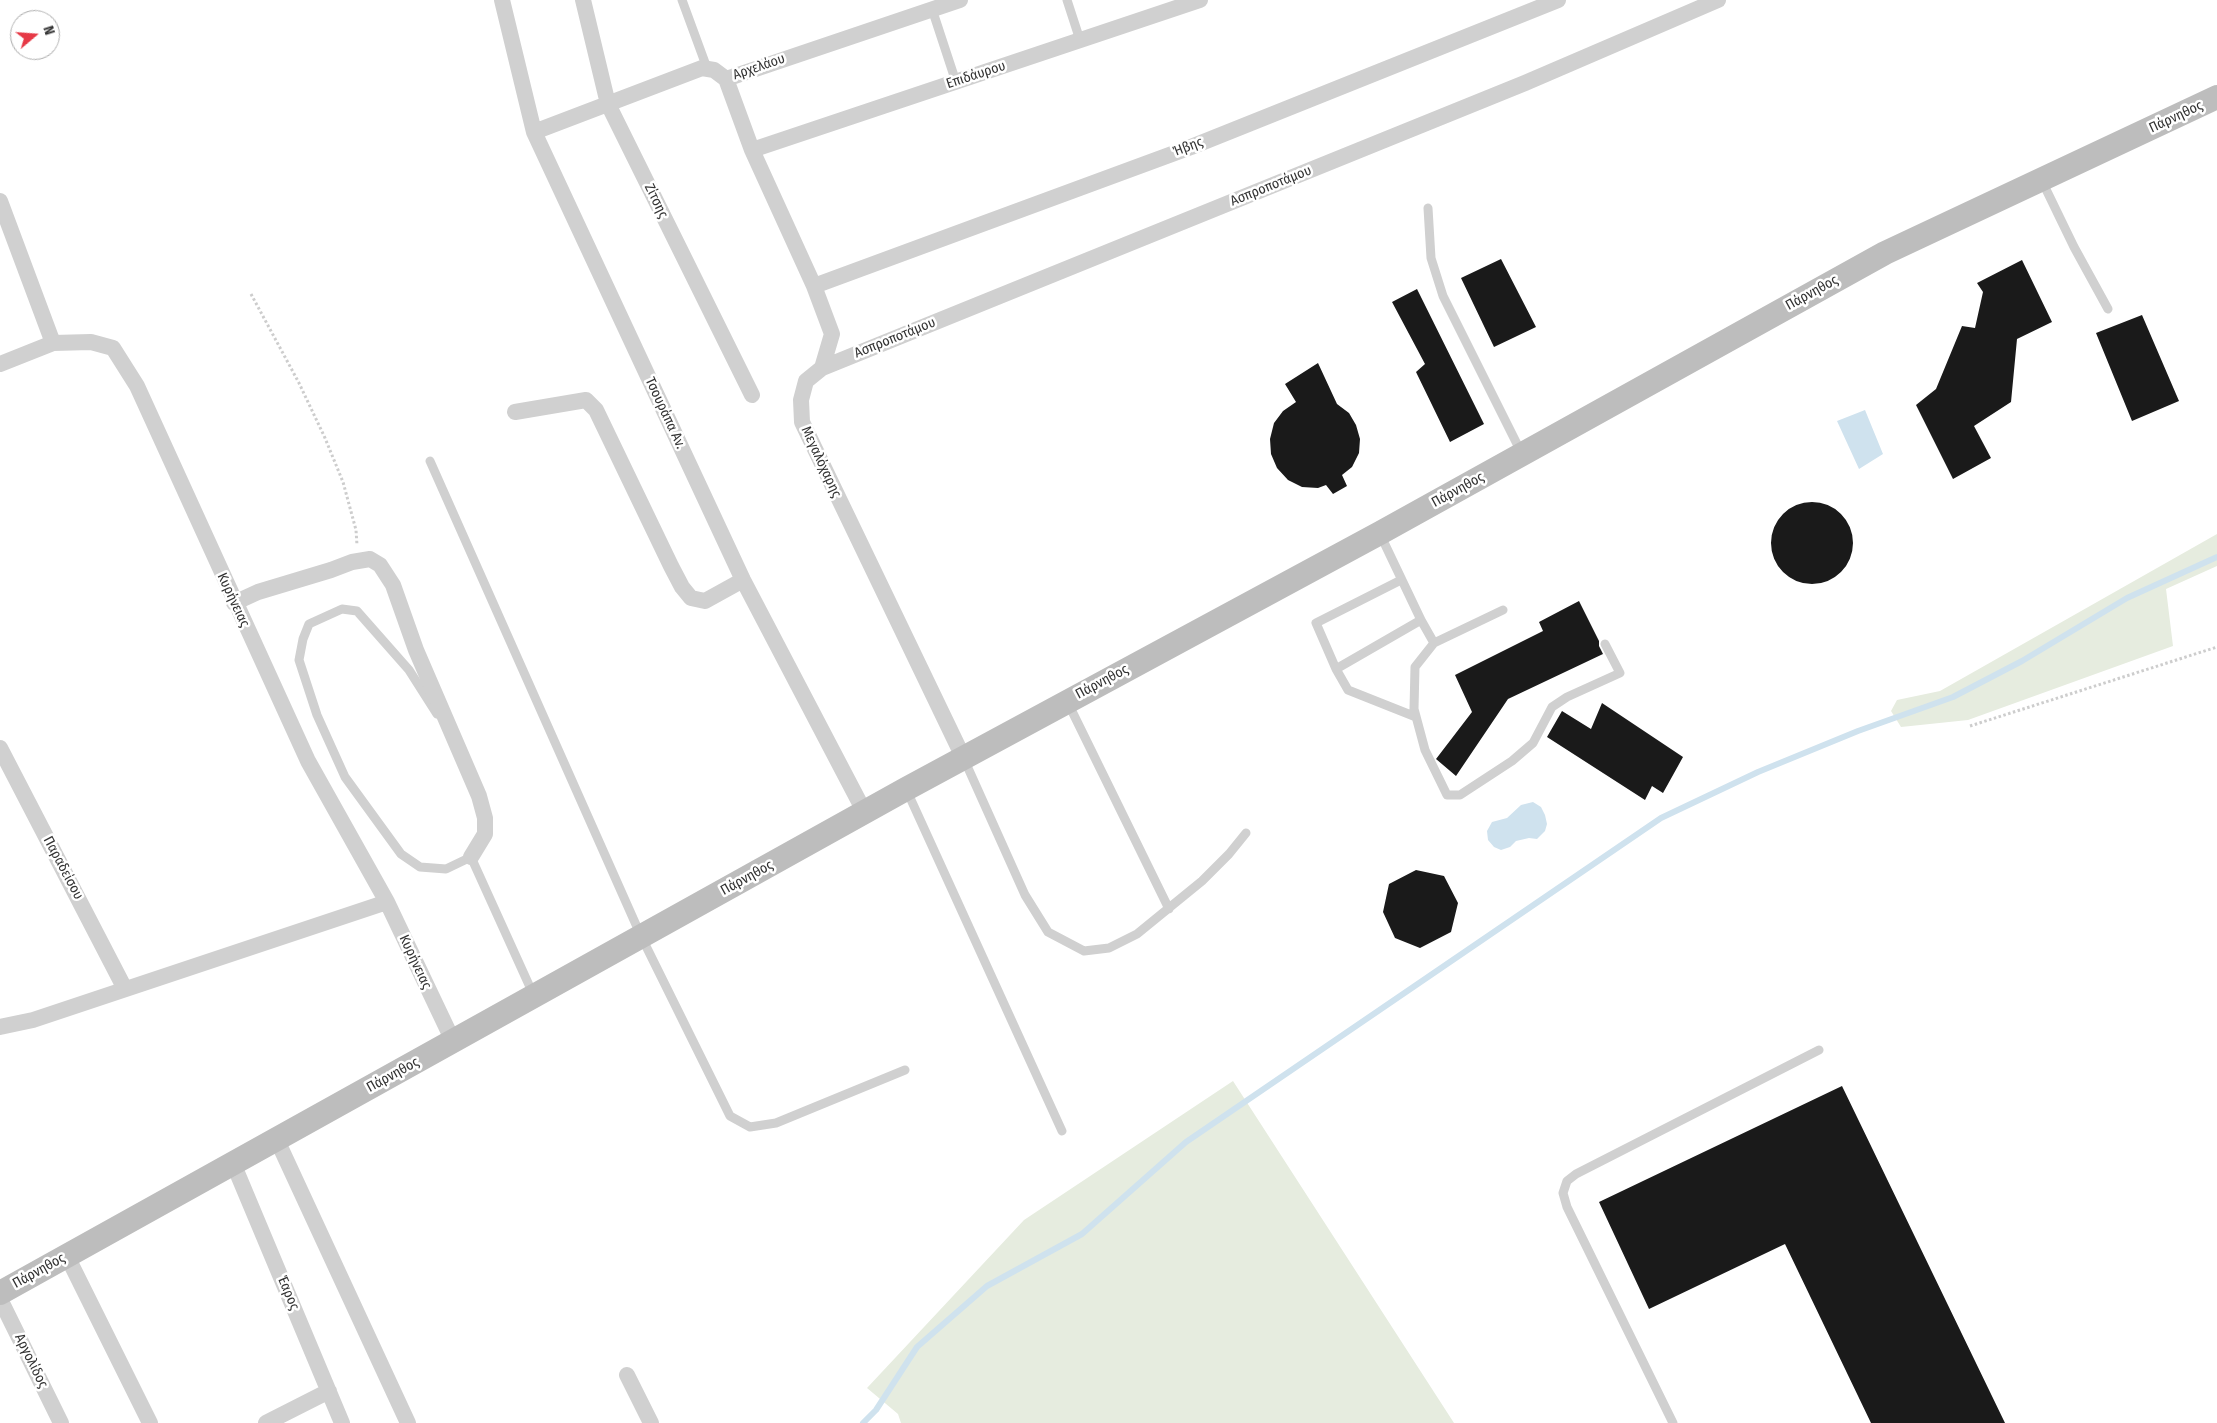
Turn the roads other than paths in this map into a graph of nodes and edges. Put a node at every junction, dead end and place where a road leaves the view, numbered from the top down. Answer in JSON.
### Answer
{"nodes":[{"id":1,"x":502,"y":0,"type":"edge"},
{"id":2,"x":583,"y":0,"type":"edge"},
{"id":3,"x":682,"y":0,"type":"edge"},
{"id":4,"x":960,"y":0,"type":"edge"},
{"id":5,"x":1067,"y":0,"type":"edge"},
{"id":6,"x":1200,"y":0,"type":"edge"},
{"id":7,"x":1558,"y":0,"type":"edge"},
{"id":8,"x":1718,"y":0,"type":"edge"},
{"id":9,"x":932,"y":9,"type":"junction"},
{"id":10,"x":1080,"y":40,"type":"junction"},
{"id":11,"x":707,"y":68,"type":"junction"},
{"id":12,"x":726,"y":79,"type":"junction"},
{"id":13,"x":956,"y":82,"type":"junction"},
{"id":14,"x":2217,"y":98,"type":"edge"},
{"id":15,"x":608,"y":104,"type":"junction"},
{"id":16,"x":534,"y":132,"type":"junction"},
{"id":17,"x":752,"y":150,"type":"junction"},
{"id":18,"x":2042,"y":180,"type":"junction"},
{"id":19,"x":0,"y":201,"type":"edge"},
{"id":20,"x":1428,"y":208,"type":"dead end"},
{"id":21,"x":814,"y":286,"type":"junction"},
{"id":22,"x":2108,"y":308,"type":"dead end"},
{"id":23,"x":53,"y":343,"type":"junction"},
{"id":24,"x":0,"y":364,"type":"edge"},
{"id":25,"x":822,"y":368,"type":"junction"},
{"id":26,"x":752,"y":394,"type":"dead end"},
{"id":27,"x":515,"y":412,"type":"dead end"},
{"id":28,"x":1522,"y":454,"type":"junction"},
{"id":29,"x":430,"y":461,"type":"dead end"},
{"id":30,"x":1380,"y":533,"type":"junction"},
{"id":31,"x":743,"y":580,"type":"junction"},
{"id":32,"x":1401,"y":580,"type":"junction"},
{"id":33,"x":234,"y":603,"type":"junction"},
{"id":34,"x":1503,"y":610,"type":"dead end"},
{"id":35,"x":1421,"y":620,"type":"junction"},
{"id":36,"x":1434,"y":643,"type":"junction"},
{"id":37,"x":1605,"y":644,"type":"dead end"},
{"id":38,"x":1336,"y":669,"type":"junction"},
{"id":39,"x":1067,"y":701,"type":"junction"},
{"id":40,"x":1416,"y":717,"type":"junction"},
{"id":41,"x":0,"y":748,"type":"edge"},
{"id":42,"x":458,"y":748,"type":"junction"},
{"id":43,"x":964,"y":758,"type":"junction"},
{"id":44,"x":906,"y":788,"type":"junction"},
{"id":45,"x":865,"y":813,"type":"junction"},
{"id":46,"x":1246,"y":833,"type":"dead end"},
{"id":47,"x":471,"y":858,"type":"junction"},
{"id":48,"x":387,"y":902,"type":"junction"},
{"id":49,"x":1169,"y":909,"type":"junction"},
{"id":50,"x":641,"y":936,"type":"junction"},
{"id":51,"x":125,"y":988,"type":"junction"},
{"id":52,"x":534,"y":997,"type":"junction"},
{"id":53,"x":0,"y":1027,"type":"edge"},
{"id":54,"x":453,"y":1041,"type":"junction"},
{"id":55,"x":1819,"y":1050,"type":"dead end"},
{"id":56,"x":905,"y":1070,"type":"dead end"},
{"id":57,"x":1062,"y":1131,"type":"dead end"},
{"id":58,"x":277,"y":1140,"type":"junction"},
{"id":59,"x":233,"y":1163,"type":"junction"},
{"id":60,"x":67,"y":1256,"type":"junction"},
{"id":61,"x":0,"y":1293,"type":"edge"},
{"id":62,"x":0,"y":1299,"type":"edge"},
{"id":63,"x":627,"y":1375,"type":"dead end"},
{"id":64,"x":329,"y":1391,"type":"junction"},
{"id":65,"x":62,"y":1423,"type":"edge"},
{"id":66,"x":150,"y":1423,"type":"edge"},
{"id":67,"x":266,"y":1423,"type":"edge"},
{"id":68,"x":342,"y":1423,"type":"edge"},
{"id":69,"x":408,"y":1423,"type":"edge"},
{"id":70,"x":651,"y":1423,"type":"edge"},
{"id":71,"x":1673,"y":1423,"type":"edge"}],
"edges":[{"from":1,"to":16,"type":"street","name":"Τσουράπα Αν."},
{"from":2,"to":15,"type":"street","name":"Ζίτσης"},
{"from":3,"to":11,"type":"lane"},
{"from":4,"to":9,"type":"street","name":"Αρχελάου"},
{"from":5,"to":10,"type":"lane"},
{"from":6,"to":10,"type":"street","name":"Επιδάυρου"},
{"from":7,"to":21,"type":"street","name":"Ήβης"},
{"from":8,"to":25,"type":"street","name":"Ασπροποτάμου"},
{"from":9,"to":12,"type":"street","name":"Αρχελάου"},
{"from":9,"to":13,"type":"lane"},
{"from":10,"to":13,"type":"street","name":"Επιδάυρου"},
{"from":11,"to":12,"type":"street","name":"Αρχελάου"},
{"from":11,"to":15,"type":"street"},
{"from":12,"to":17,"type":"street","name":"Μεγαλόχαρης"},
{"from":13,"to":17,"type":"street","name":"Επιδάυρου"},
{"from":14,"to":18,"type":"main road","name":"Πάρνηθος"},
{"from":15,"to":16,"type":"street"},
{"from":15,"to":26,"type":"street","name":"Ζίτσης"},
{"from":16,"to":31,"type":"street","name":"Τσουράπα Αν."},
{"from":17,"to":21,"type":"street","name":"Μεγαλόχαρης"},
{"from":18,"to":22,"type":"lane"},
{"from":18,"to":28,"type":"main road","name":"Πάρνηθος"},
{"from":19,"to":23,"type":"street"},
{"from":20,"to":28,"type":"lane"},
{"from":21,"to":25,"type":"street","name":"Μεγαλόχαρης"},
{"from":23,"to":24,"type":"street"},
{"from":23,"to":33,"type":"street","name":"Κυρήνειας"},
{"from":25,"to":43,"type":"street","name":"Μεγαλόχαρης"},
{"from":27,"to":31,"type":"street"},
{"from":28,"to":30,"type":"main road","name":"Πάρνηθος"},
{"from":29,"to":50,"type":"lane"},
{"from":30,"to":32,"type":"lane"},
{"from":30,"to":39,"type":"main road","name":"Πάρνηθος"},
{"from":31,"to":45,"type":"street","name":"Τσουράπα Αν."},
{"from":32,"to":35,"type":"lane"},
{"from":32,"to":38,"type":"lane"},
{"from":33,"to":42,"type":"street"},
{"from":33,"to":48,"type":"street","name":"Κυρήνειας"},
{"from":34,"to":36,"type":"lane"},
{"from":35,"to":36,"type":"lane"},
{"from":35,"to":38,"type":"lane"},
{"from":36,"to":40,"type":"lane"},
{"from":37,"to":40,"type":"lane"},
{"from":38,"to":40,"type":"lane"},
{"from":39,"to":43,"type":"main road","name":"Πάρνηθος"},
{"from":39,"to":49,"type":"lane"},
{"from":41,"to":51,"type":"street","name":"Παραδείσου"},
{"from":42,"to":47,"type":"street"},
{"from":42,"to":47,"type":"lane"},
{"from":43,"to":44,"type":"main road","name":"Πάρνηθος"},
{"from":43,"to":49,"type":"lane"},
{"from":44,"to":45,"type":"main road","name":"Πάρνηθος"},
{"from":44,"to":57,"type":"lane"},
{"from":45,"to":50,"type":"main road","name":"Πάρνηθος"},
{"from":46,"to":49,"type":"lane"},
{"from":47,"to":52,"type":"lane"},
{"from":48,"to":51,"type":"street"},
{"from":48,"to":54,"type":"street","name":"Κυρήνειας"},
{"from":50,"to":52,"type":"main road","name":"Πάρνηθος"},
{"from":50,"to":56,"type":"lane"},
{"from":51,"to":53,"type":"street"},
{"from":52,"to":54,"type":"main road","name":"Πάρνηθος"},
{"from":54,"to":58,"type":"main road","name":"Πάρνηθος"},
{"from":55,"to":71,"type":"lane"},
{"from":58,"to":59,"type":"main road","name":"Πάρνηθος"},
{"from":58,"to":69,"type":"street"},
{"from":59,"to":60,"type":"main road","name":"Πάρνηθος"},
{"from":59,"to":64,"type":"street","name":"Έαρος"},
{"from":60,"to":61,"type":"main road","name":"Πάρνηθος"},
{"from":60,"to":66,"type":"street"},
{"from":62,"to":65,"type":"street","name":"Αργολίδος"},
{"from":63,"to":70,"type":"street"},
{"from":64,"to":67,"type":"street"},
{"from":64,"to":68,"type":"street","name":"Έαρος"}]}
